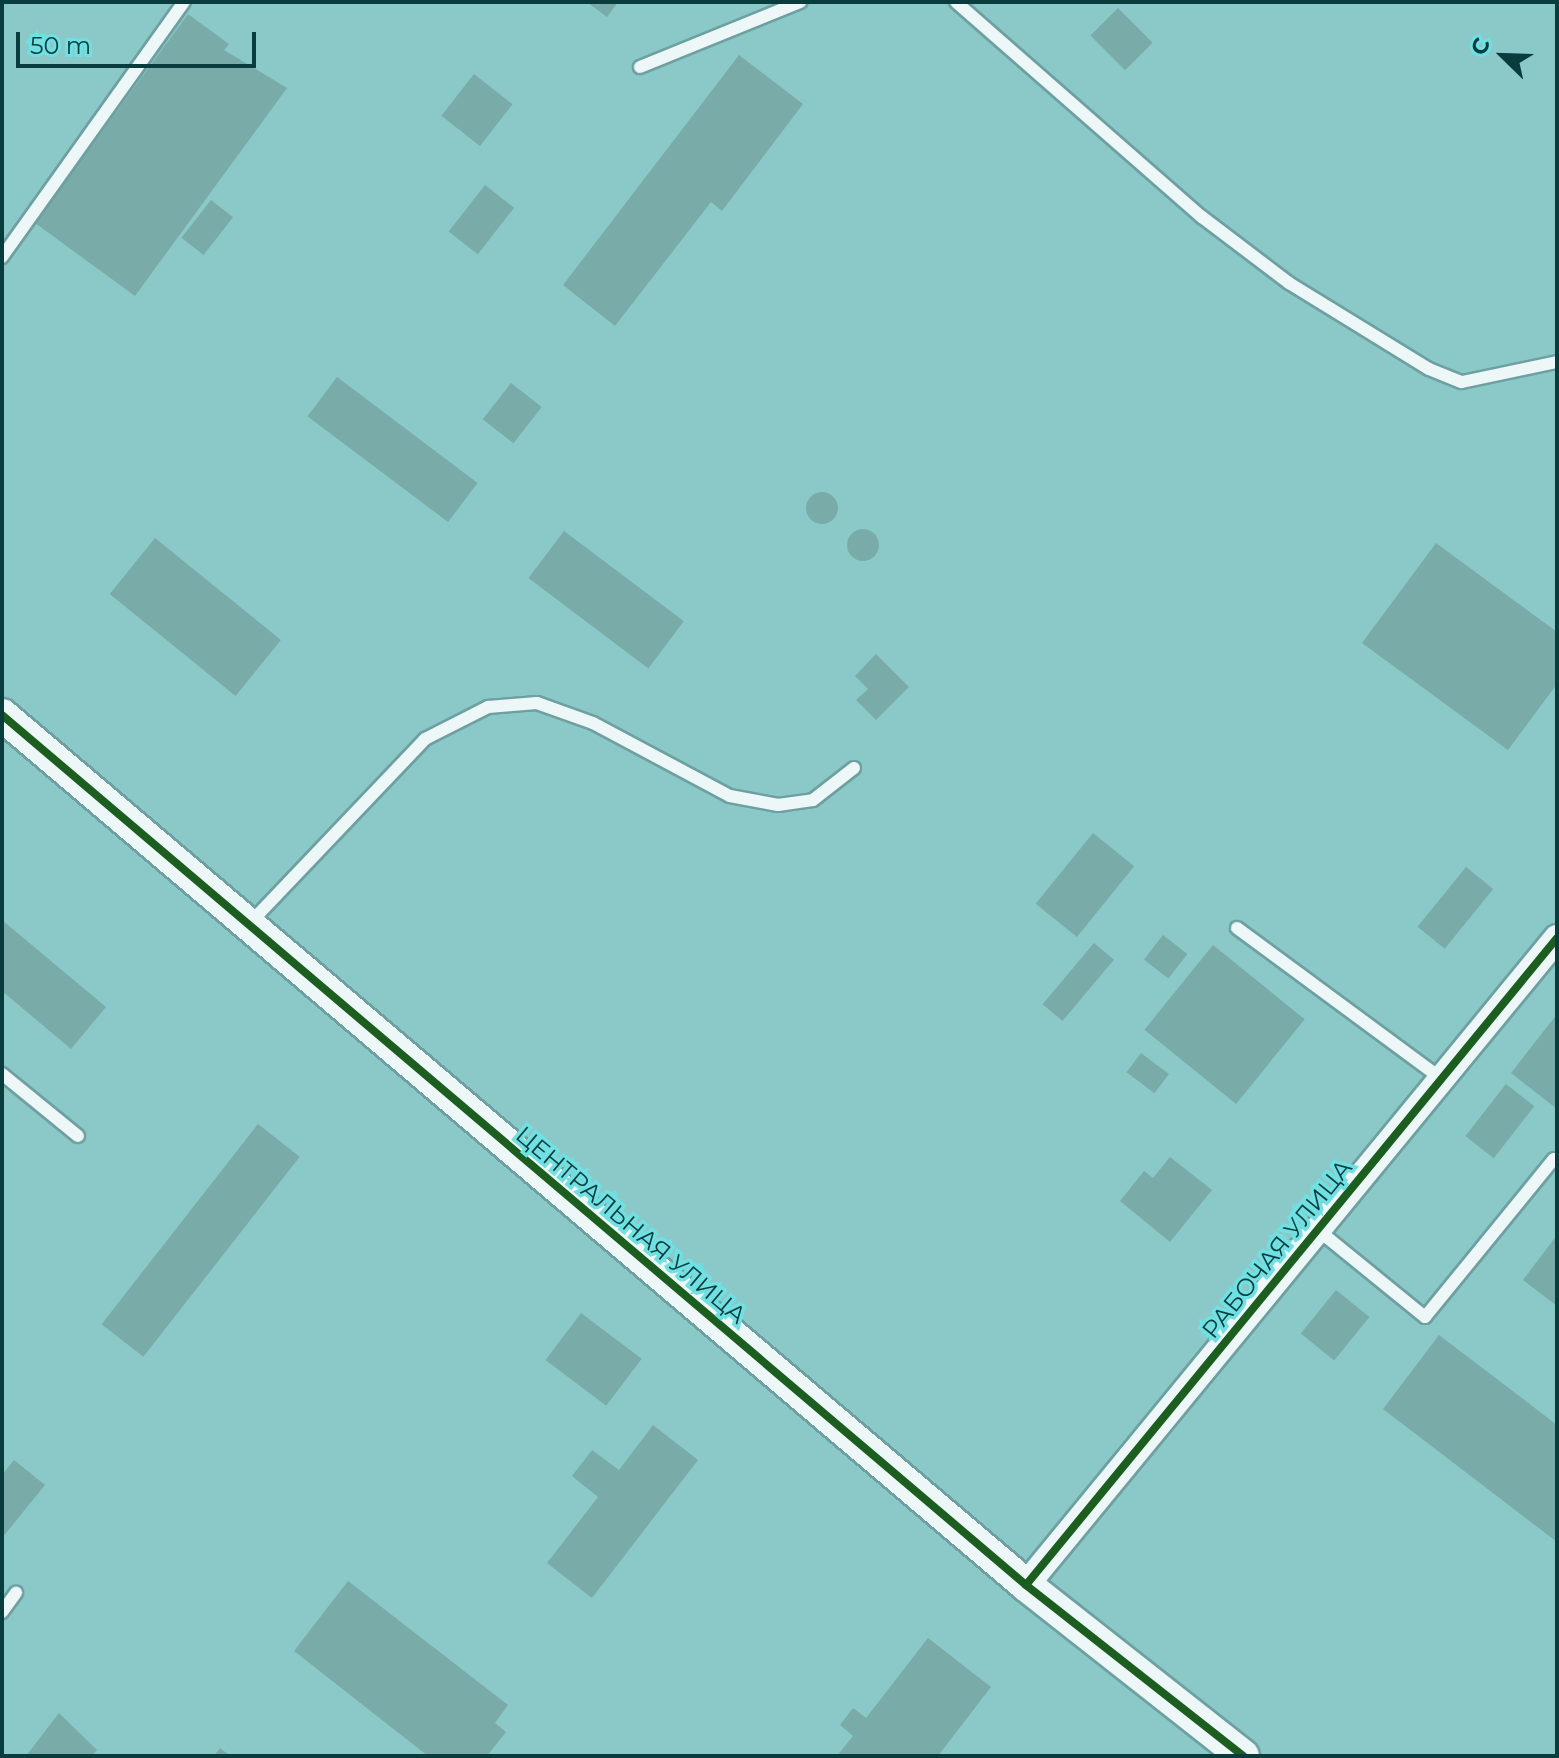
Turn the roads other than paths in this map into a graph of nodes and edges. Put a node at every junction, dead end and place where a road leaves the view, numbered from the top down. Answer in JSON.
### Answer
{"nodes":[{"id":1,"x":184,"y":2,"type":"edge"},
{"id":2,"x":800,"y":2,"type":"edge"},
{"id":3,"x":956,"y":2,"type":"edge"},
{"id":4,"x":640,"y":67,"type":"dead end"},
{"id":5,"x":2,"y":257,"type":"edge"},
{"id":6,"x":1557,"y":362,"type":"edge"},
{"id":7,"x":2,"y":715,"type":"edge"},
{"id":8,"x":854,"y":768,"type":"dead end"},
{"id":9,"x":246,"y":927,"type":"junction"},
{"id":10,"x":1237,"y":928,"type":"dead end"},
{"id":11,"x":1557,"y":938,"type":"edge"},
{"id":12,"x":2,"y":1074,"type":"edge"},
{"id":13,"x":1442,"y":1079,"type":"junction"},
{"id":14,"x":78,"y":1136,"type":"dead end"},
{"id":15,"x":1554,"y":1159,"type":"dead end"},
{"id":16,"x":1318,"y":1230,"type":"junction"},
{"id":17,"x":1026,"y":1585,"type":"junction"},
{"id":18,"x":16,"y":1593,"type":"dead end"},
{"id":19,"x":2,"y":1612,"type":"edge"},
{"id":20,"x":1243,"y":1756,"type":"edge"}],
"edges":[{"from":1,"to":5,"type":"lane"},
{"from":2,"to":4,"type":"lane"},
{"from":3,"to":6,"type":"lane"},
{"from":7,"to":9,"type":"street","name":"ЦЕНТРАЛЬНАЯ УЛИЦА"},
{"from":8,"to":9,"type":"lane"},
{"from":9,"to":17,"type":"street","name":"ЦЕНТРАЛЬНАЯ УЛИЦА"},
{"from":10,"to":13,"type":"lane"},
{"from":11,"to":13,"type":"street","name":"РАБОЧАЯ УЛИЦА"},
{"from":12,"to":14,"type":"lane"},
{"from":13,"to":16,"type":"street","name":"РАБОЧАЯ УЛИЦА"},
{"from":15,"to":16,"type":"lane"},
{"from":16,"to":17,"type":"street","name":"РАБОЧАЯ УЛИЦА"},
{"from":17,"to":20,"type":"street","name":"ЦЕНТРАЛЬНАЯ УЛИЦА"},
{"from":18,"to":19,"type":"lane"}]}
